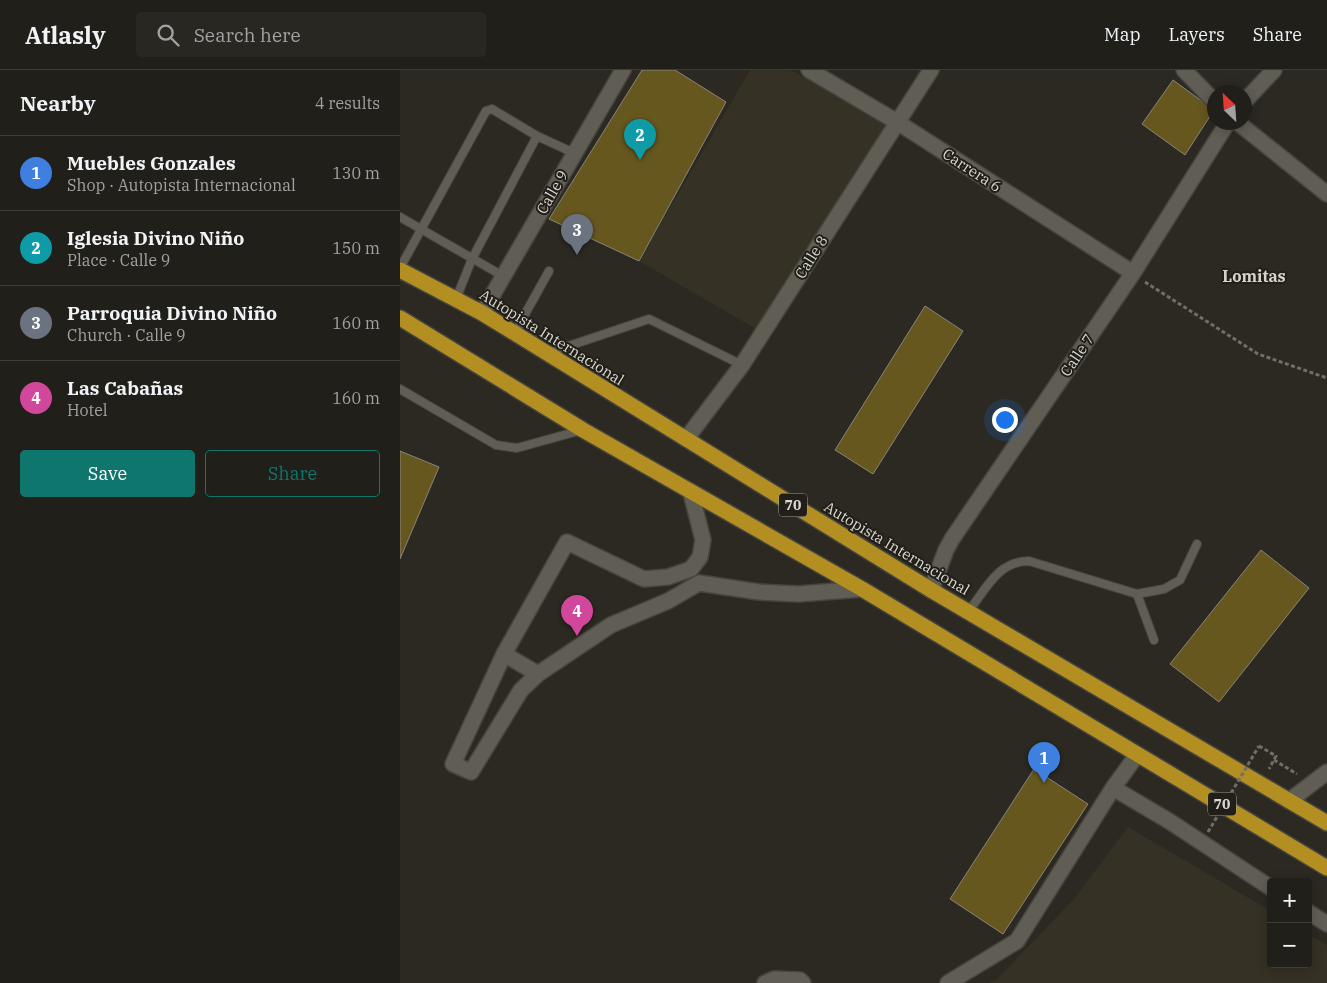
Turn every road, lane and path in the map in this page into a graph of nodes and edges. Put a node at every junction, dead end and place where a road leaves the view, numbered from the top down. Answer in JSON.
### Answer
{"nodes":[{"id":1,"x":623,"y":70,"type":"edge"},
{"id":2,"x":809,"y":70,"type":"edge"},
{"id":3,"x":931,"y":70,"type":"edge"},
{"id":4,"x":1184,"y":70,"type":"edge"},
{"id":5,"x":1274,"y":70,"type":"edge"},
{"id":6,"x":1252,"y":93,"type":"edge"},
{"id":7,"x":1207,"y":94,"type":"edge"},
{"id":8,"x":897,"y":122,"type":"junction"},
{"id":9,"x":1223,"y":130,"type":"edge"},
{"id":10,"x":1247,"y":130,"type":"edge"},
{"id":11,"x":537,"y":136,"type":"junction"},
{"id":12,"x":574,"y":154,"type":"junction"},
{"id":13,"x":1327,"y":194,"type":"edge"},
{"id":14,"x":400,"y":217,"type":"edge"},
{"id":15,"x":421,"y":230,"type":"junction"},
{"id":16,"x":472,"y":259,"type":"junction"},
{"id":17,"x":400,"y":269,"type":"edge"},
{"id":18,"x":549,"y":271,"type":"dead end"},
{"id":19,"x":1133,"y":273,"type":"junction"},
{"id":20,"x":503,"y":276,"type":"junction"},
{"id":21,"x":456,"y":299,"type":"junction"},
{"id":22,"x":482,"y":314,"type":"junction"},
{"id":23,"x":400,"y":318,"type":"edge"},
{"id":24,"x":514,"y":334,"type":"junction"},
{"id":25,"x":546,"y":353,"type":"junction"},
{"id":26,"x":742,"y":365,"type":"junction"},
{"id":27,"x":1327,"y":378,"type":"edge"},
{"id":28,"x":400,"y":389,"type":"edge"},
{"id":29,"x":583,"y":430,"type":"junction"},
{"id":30,"x":686,"y":439,"type":"junction"},
{"id":31,"x":691,"y":493,"type":"junction"},
{"id":32,"x":1197,"y":544,"type":"dead end"},
{"id":33,"x":691,"y":569,"type":"junction"},
{"id":34,"x":699,"y":583,"type":"junction"},
{"id":35,"x":862,"y":588,"type":"junction"},
{"id":36,"x":931,"y":590,"type":"junction"},
{"id":37,"x":1137,"y":594,"type":"junction"},
{"id":38,"x":968,"y":612,"type":"junction"},
{"id":39,"x":1154,"y":640,"type":"dead end"},
{"id":40,"x":504,"y":654,"type":"junction"},
{"id":41,"x":538,"y":674,"type":"junction"},
{"id":42,"x":1137,"y":755,"type":"junction"},
{"id":43,"x":1274,"y":760,"type":"junction"},
{"id":44,"x":1327,"y":772,"type":"edge"},
{"id":45,"x":1313,"y":783,"type":"junction"},
{"id":46,"x":1260,"y":785,"type":"junction"},
{"id":47,"x":1113,"y":788,"type":"junction"},
{"id":48,"x":1288,"y":801,"type":"junction"},
{"id":49,"x":1327,"y":823,"type":"edge"},
{"id":50,"x":1200,"y":827,"type":"dead end"},
{"id":51,"x":1327,"y":868,"type":"edge"},
{"id":52,"x":1267,"y":885,"type":"edge"},
{"id":53,"x":1312,"y":915,"type":"edge"},
{"id":54,"x":1327,"y":924,"type":"edge"},
{"id":55,"x":765,"y":983,"type":"edge"},
{"id":56,"x":803,"y":983,"type":"edge"},
{"id":57,"x":948,"y":983,"type":"edge"}],
"edges":[{"from":1,"to":12,"type":"street","name":"Calle 9"},
{"from":2,"to":8,"type":"street","name":"Carrera 6"},
{"from":3,"to":8,"type":"street","name":"Calle 8"},
{"from":4,"to":7,"type":"street"},
{"from":5,"to":6,"type":"street"},
{"from":8,"to":19,"type":"street","name":"Carrera 6"},
{"from":8,"to":26,"type":"street","name":"Calle 8"},
{"from":9,"to":19,"type":"street","name":"Calle 7"},
{"from":10,"to":13,"type":"street"},
{"from":11,"to":12,"type":"lane"},
{"from":11,"to":15,"type":"lane"},
{"from":11,"to":16,"type":"lane"},
{"from":12,"to":20,"type":"street","name":"Calle 9"},
{"from":14,"to":15,"type":"lane"},
{"from":15,"to":16,"type":"lane"},
{"from":15,"to":17,"type":"lane"},
{"from":16,"to":20,"type":"lane"},
{"from":16,"to":21,"type":"lane"},
{"from":17,"to":21,"type":"highway","name":"Autopista Internacional","number":"70"},
{"from":18,"to":24,"type":"lane"},
{"from":19,"to":27,"type":"path"},
{"from":19,"to":36,"type":"street","name":"Calle 7"},
{"from":20,"to":22,"type":"street","name":"Calle 9"},
{"from":21,"to":22,"type":"highway","name":"Autopista Internacional","number":"70"},
{"from":22,"to":24,"type":"highway","name":"Autopista Internacional","number":"70"},
{"from":23,"to":29,"type":"highway","number":"70"},
{"from":24,"to":25,"type":"highway","name":"Autopista Internacional","number":"70"},
{"from":25,"to":26,"type":"lane"},
{"from":25,"to":30,"type":"highway","name":"Autopista Internacional","number":"70"},
{"from":26,"to":30,"type":"street","name":"Calle 8"},
{"from":28,"to":29,"type":"lane"},
{"from":29,"to":31,"type":"highway","number":"70"},
{"from":30,"to":36,"type":"highway","name":"Autopista Internacional","number":"70"},
{"from":31,"to":33,"type":"street"},
{"from":31,"to":35,"type":"highway","number":"70"},
{"from":32,"to":37,"type":"lane"},
{"from":33,"to":34,"type":"street"},
{"from":33,"to":40,"type":"street"},
{"from":34,"to":35,"type":"street"},
{"from":34,"to":41,"type":"street"},
{"from":35,"to":42,"type":"highway","number":"70"},
{"from":36,"to":38,"type":"highway","name":"Autopista Internacional","number":"70"},
{"from":37,"to":38,"type":"lane"},
{"from":37,"to":39,"type":"lane"},
{"from":38,"to":46,"type":"highway","name":"Autopista Internacional","number":"70"},
{"from":40,"to":41,"type":"street"},
{"from":40,"to":41,"type":"street"},
{"from":42,"to":47,"type":"street"},
{"from":42,"to":51,"type":"highway","number":"70"},
{"from":43,"to":45,"type":"path"},
{"from":43,"to":46,"type":"path"},
{"from":43,"to":50,"type":"path","bridge":true},
{"from":44,"to":45,"type":"street"},
{"from":45,"to":48,"type":"street"},
{"from":46,"to":48,"type":"highway","name":"Autopista Internacional","number":"70"},
{"from":47,"to":52,"type":"street"},
{"from":47,"to":57,"type":"street"},
{"from":48,"to":49,"type":"highway","name":"Autopista Internacional","number":"70"},
{"from":53,"to":54,"type":"street"},
{"from":55,"to":56,"type":"street"}]}
